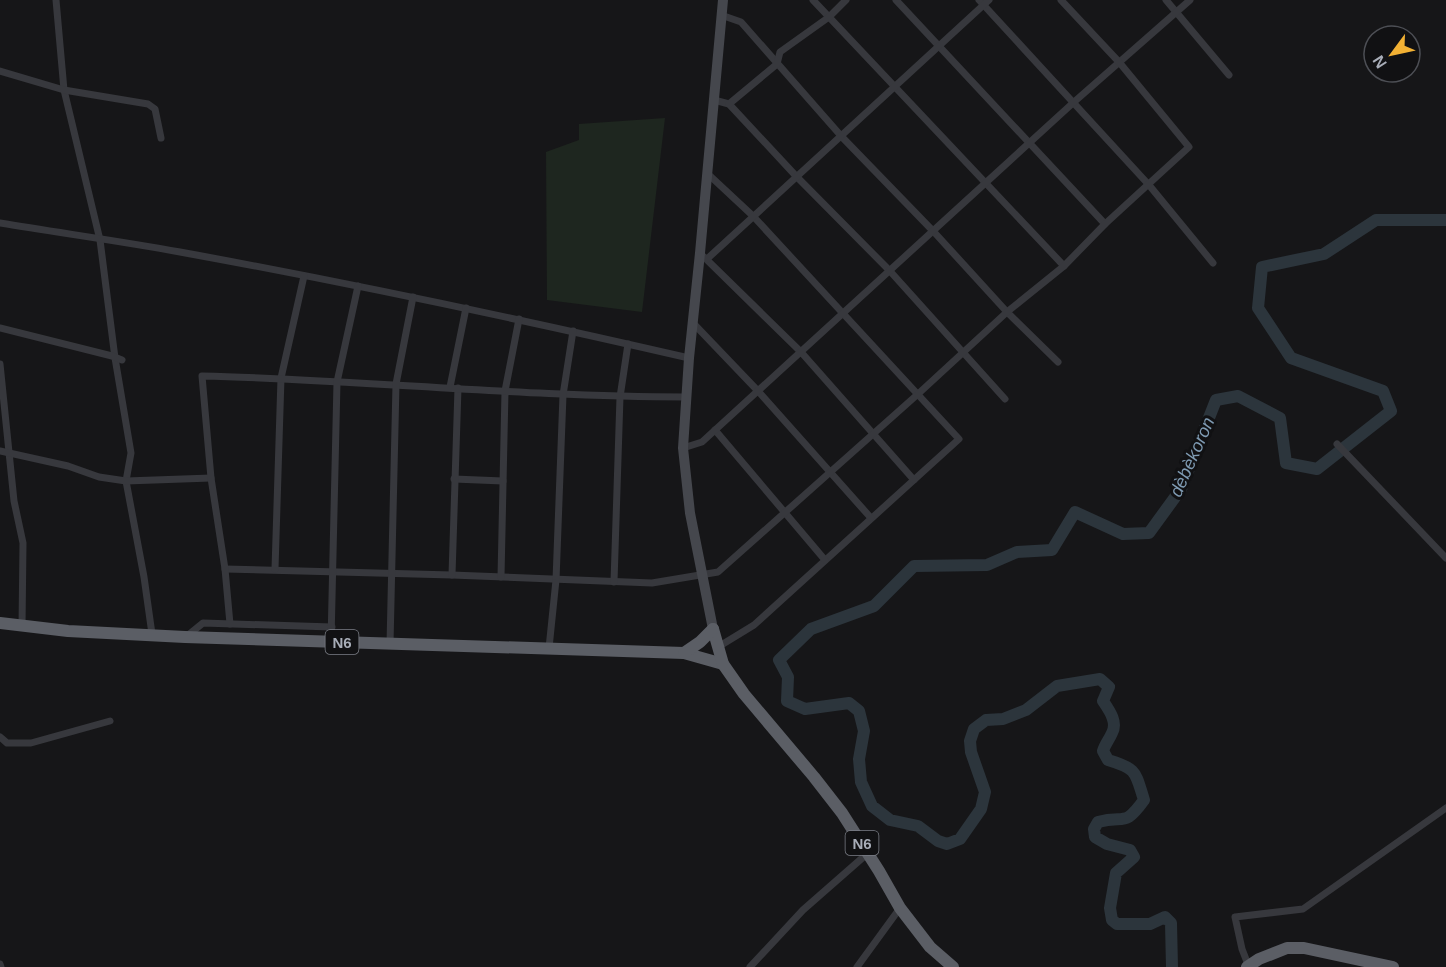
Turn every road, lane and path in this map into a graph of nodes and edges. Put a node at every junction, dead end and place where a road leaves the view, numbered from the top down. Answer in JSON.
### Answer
{"nodes":[{"id":1,"x":56,"y":0,"type":"edge"},
{"id":2,"x":723,"y":0,"type":"edge"},
{"id":3,"x":813,"y":0,"type":"edge"},
{"id":4,"x":846,"y":0,"type":"edge"},
{"id":5,"x":896,"y":0,"type":"edge"},
{"id":6,"x":1061,"y":0,"type":"edge"},
{"id":7,"x":1166,"y":0,"type":"edge"},
{"id":8,"x":1190,"y":0,"type":"edge"},
{"id":9,"x":984,"y":2,"type":"edge"},
{"id":10,"x":1176,"y":11,"type":"junction"},
{"id":11,"x":721,"y":15,"type":"junction"},
{"id":12,"x":829,"y":17,"type":"junction"},
{"id":13,"x":940,"y":47,"type":"junction"},
{"id":14,"x":1119,"y":62,"type":"junction"},
{"id":15,"x":777,"y":64,"type":"junction"},
{"id":16,"x":0,"y":71,"type":"edge"},
{"id":17,"x":1229,"y":75,"type":"dead end"},
{"id":18,"x":896,"y":88,"type":"junction"},
{"id":19,"x":64,"y":90,"type":"junction"},
{"id":20,"x":714,"y":100,"type":"junction"},
{"id":21,"x":1074,"y":102,"type":"junction"},
{"id":22,"x":729,"y":104,"type":"junction"},
{"id":23,"x":842,"y":137,"type":"junction"},
{"id":24,"x":161,"y":138,"type":"dead end"},
{"id":25,"x":1029,"y":143,"type":"junction"},
{"id":26,"x":708,"y":174,"type":"junction"},
{"id":27,"x":796,"y":176,"type":"junction"},
{"id":28,"x":985,"y":183,"type":"junction"},
{"id":29,"x":1149,"y":185,"type":"junction"},
{"id":30,"x":753,"y":216,"type":"junction"},
{"id":31,"x":0,"y":223,"type":"edge"},
{"id":32,"x":1105,"y":224,"type":"junction"},
{"id":33,"x":934,"y":232,"type":"junction"},
{"id":34,"x":100,"y":240,"type":"junction"},
{"id":35,"x":704,"y":256,"type":"junction"},
{"id":36,"x":1213,"y":263,"type":"dead end"},
{"id":37,"x":1064,"y":266,"type":"junction"},
{"id":38,"x":889,"y":270,"type":"junction"},
{"id":39,"x":304,"y":276,"type":"junction"},
{"id":40,"x":358,"y":286,"type":"junction"},
{"id":41,"x":413,"y":297,"type":"junction"},
{"id":42,"x":466,"y":308,"type":"junction"},
{"id":43,"x":1006,"y":312,"type":"junction"},
{"id":44,"x":842,"y":314,"type":"junction"},
{"id":45,"x":519,"y":319,"type":"junction"},
{"id":46,"x":693,"y":323,"type":"junction"},
{"id":47,"x":0,"y":328,"type":"edge"},
{"id":48,"x":573,"y":331,"type":"junction"},
{"id":49,"x":628,"y":344,"type":"junction"},
{"id":50,"x":963,"y":351,"type":"junction"},
{"id":51,"x":801,"y":352,"type":"junction"},
{"id":52,"x":689,"y":358,"type":"junction"},
{"id":53,"x":118,"y":359,"type":"junction"},
{"id":54,"x":1058,"y":362,"type":"dead end"},
{"id":55,"x":0,"y":364,"type":"edge"},
{"id":56,"x":281,"y":378,"type":"junction"},
{"id":57,"x":337,"y":382,"type":"junction"},
{"id":58,"x":396,"y":384,"type":"junction"},
{"id":59,"x":454,"y":388,"type":"junction"},
{"id":60,"x":505,"y":391,"type":"junction"},
{"id":61,"x":758,"y":391,"type":"junction"},
{"id":62,"x":918,"y":394,"type":"junction"},
{"id":63,"x":563,"y":395,"type":"junction"},
{"id":64,"x":620,"y":397,"type":"junction"},
{"id":65,"x":686,"y":397,"type":"junction"},
{"id":66,"x":1005,"y":399,"type":"dead end"},
{"id":67,"x":715,"y":430,"type":"junction"},
{"id":68,"x":874,"y":433,"type":"junction"},
{"id":69,"x":1337,"y":444,"type":"dead end"},
{"id":70,"x":683,"y":448,"type":"junction"},
{"id":71,"x":0,"y":452,"type":"edge"},
{"id":72,"x":9,"y":453,"type":"junction"},
{"id":73,"x":831,"y":472,"type":"junction"},
{"id":74,"x":211,"y":478,"type":"junction"},
{"id":75,"x":454,"y":479,"type":"junction"},
{"id":76,"x":914,"y":480,"type":"junction"},
{"id":77,"x":126,"y":481,"type":"junction"},
{"id":78,"x":503,"y":481,"type":"junction"},
{"id":79,"x":786,"y":512,"type":"junction"},
{"id":80,"x":871,"y":518,"type":"junction"},
{"id":81,"x":1446,"y":558,"type":"edge"},
{"id":82,"x":825,"y":560,"type":"junction"},
{"id":83,"x":225,"y":569,"type":"junction"},
{"id":84,"x":275,"y":569,"type":"junction"},
{"id":85,"x":334,"y":572,"type":"junction"},
{"id":86,"x":393,"y":573,"type":"junction"},
{"id":87,"x":452,"y":574,"type":"junction"},
{"id":88,"x":702,"y":575,"type":"junction"},
{"id":89,"x":501,"y":577,"type":"junction"},
{"id":90,"x":556,"y":580,"type":"junction"},
{"id":91,"x":614,"y":582,"type":"junction"},
{"id":92,"x":0,"y":623,"type":"edge"},
{"id":93,"x":230,"y":624,"type":"junction"},
{"id":94,"x":22,"y":627,"type":"junction"},
{"id":95,"x":332,"y":627,"type":"junction"},
{"id":96,"x":712,"y":629,"type":"junction"},
{"id":97,"x":152,"y":634,"type":"junction"},
{"id":98,"x":185,"y":637,"type":"junction"},
{"id":99,"x":331,"y":641,"type":"junction"},
{"id":100,"x":390,"y":644,"type":"junction"},
{"id":101,"x":718,"y":647,"type":"junction"},
{"id":102,"x":549,"y":648,"type":"junction"},
{"id":103,"x":684,"y":653,"type":"junction"},
{"id":104,"x":723,"y":664,"type":"junction"},
{"id":105,"x":110,"y":721,"type":"dead end"},
{"id":106,"x":0,"y":737,"type":"edge"},
{"id":107,"x":1446,"y":808,"type":"edge"},
{"id":108,"x":868,"y":853,"type":"junction"},
{"id":109,"x":900,"y":908,"type":"junction"},
{"id":110,"x":750,"y":967,"type":"edge"},
{"id":111,"x":857,"y":967,"type":"edge"},
{"id":112,"x":953,"y":967,"type":"edge"},
{"id":113,"x":1248,"y":967,"type":"edge"},
{"id":114,"x":1392,"y":967,"type":"edge"}],
"edges":[{"from":1,"to":19,"type":"street"},
{"from":2,"to":11,"type":"main road"},
{"from":3,"to":12,"type":"street"},
{"from":4,"to":12,"type":"street"},
{"from":5,"to":13,"type":"street"},
{"from":6,"to":14,"type":"street"},
{"from":7,"to":10,"type":"street"},
{"from":8,"to":10,"type":"street"},
{"from":9,"to":13,"type":"street"},
{"from":9,"to":21,"type":"street"},
{"from":10,"to":14,"type":"street"},
{"from":10,"to":17,"type":"street"},
{"from":11,"to":15,"type":"street"},
{"from":11,"to":20,"type":"main road"},
{"from":12,"to":15,"type":"street"},
{"from":12,"to":18,"type":"street"},
{"from":13,"to":18,"type":"street"},
{"from":13,"to":25,"type":"street"},
{"from":14,"to":21,"type":"street"},
{"from":14,"to":29,"type":"street"},
{"from":15,"to":22,"type":"street"},
{"from":15,"to":23,"type":"street"},
{"from":16,"to":19,"type":"street"},
{"from":18,"to":23,"type":"street"},
{"from":18,"to":28,"type":"street"},
{"from":19,"to":24,"type":"street"},
{"from":19,"to":34,"type":"street"},
{"from":20,"to":22,"type":"street"},
{"from":20,"to":26,"type":"main road"},
{"from":21,"to":25,"type":"street"},
{"from":21,"to":29,"type":"street"},
{"from":22,"to":27,"type":"street"},
{"from":23,"to":27,"type":"street"},
{"from":23,"to":33,"type":"street"},
{"from":25,"to":28,"type":"street"},
{"from":25,"to":32,"type":"street"},
{"from":26,"to":30,"type":"street"},
{"from":26,"to":35,"type":"main road"},
{"from":27,"to":30,"type":"street"},
{"from":27,"to":38,"type":"street"},
{"from":28,"to":33,"type":"street"},
{"from":28,"to":37,"type":"street"},
{"from":29,"to":32,"type":"street"},
{"from":29,"to":36,"type":"street"},
{"from":30,"to":35,"type":"street"},
{"from":30,"to":44,"type":"street"},
{"from":31,"to":34,"type":"street"},
{"from":32,"to":37,"type":"street"},
{"from":33,"to":38,"type":"street"},
{"from":33,"to":43,"type":"street"},
{"from":34,"to":39,"type":"street"},
{"from":34,"to":53,"type":"street"},
{"from":35,"to":46,"type":"main road"},
{"from":35,"to":51,"type":"street"},
{"from":37,"to":43,"type":"street"},
{"from":38,"to":44,"type":"street"},
{"from":38,"to":50,"type":"street"},
{"from":39,"to":40,"type":"street"},
{"from":39,"to":56,"type":"street"},
{"from":40,"to":41,"type":"street"},
{"from":40,"to":57,"type":"street"},
{"from":41,"to":42,"type":"street"},
{"from":41,"to":58,"type":"street"},
{"from":42,"to":45,"type":"street"},
{"from":42,"to":59,"type":"street"},
{"from":43,"to":50,"type":"street"},
{"from":43,"to":54,"type":"street"},
{"from":44,"to":51,"type":"street"},
{"from":44,"to":62,"type":"street"},
{"from":45,"to":48,"type":"street"},
{"from":45,"to":60,"type":"street"},
{"from":46,"to":52,"type":"main road"},
{"from":46,"to":61,"type":"street"},
{"from":47,"to":53,"type":"street"},
{"from":48,"to":49,"type":"street"},
{"from":48,"to":63,"type":"street"},
{"from":49,"to":52,"type":"street"},
{"from":49,"to":64,"type":"street"},
{"from":50,"to":62,"type":"street"},
{"from":50,"to":66,"type":"street"},
{"from":51,"to":61,"type":"street"},
{"from":51,"to":68,"type":"street"},
{"from":52,"to":65,"type":"main road"},
{"from":53,"to":77,"type":"street"},
{"from":55,"to":72,"type":"street"},
{"from":56,"to":57,"type":"street"},
{"from":56,"to":74,"type":"street"},
{"from":56,"to":84,"type":"street"},
{"from":57,"to":58,"type":"street"},
{"from":57,"to":85,"type":"street"},
{"from":58,"to":59,"type":"street"},
{"from":58,"to":86,"type":"street"},
{"from":59,"to":60,"type":"street"},
{"from":59,"to":75,"type":"street"},
{"from":60,"to":63,"type":"street"},
{"from":60,"to":78,"type":"street"},
{"from":61,"to":67,"type":"street"},
{"from":61,"to":73,"type":"street"},
{"from":62,"to":68,"type":"street"},
{"from":62,"to":76,"type":"street"},
{"from":63,"to":64,"type":"street"},
{"from":63,"to":90,"type":"street"},
{"from":64,"to":65,"type":"street"},
{"from":64,"to":91,"type":"street"},
{"from":65,"to":70,"type":"main road"},
{"from":67,"to":70,"type":"street"},
{"from":67,"to":79,"type":"street"},
{"from":68,"to":73,"type":"street"},
{"from":68,"to":76,"type":"street"},
{"from":69,"to":81,"type":"street"},
{"from":70,"to":88,"type":"main road"},
{"from":71,"to":72,"type":"street"},
{"from":72,"to":77,"type":"street"},
{"from":72,"to":94,"type":"street"},
{"from":73,"to":79,"type":"street"},
{"from":73,"to":80,"type":"street"},
{"from":74,"to":77,"type":"street"},
{"from":74,"to":83,"type":"street"},
{"from":75,"to":78,"type":"street"},
{"from":75,"to":87,"type":"street"},
{"from":76,"to":80,"type":"street"},
{"from":77,"to":97,"type":"street"},
{"from":78,"to":89,"type":"street"},
{"from":79,"to":82,"type":"street"},
{"from":79,"to":88,"type":"street"},
{"from":80,"to":82,"type":"street"},
{"from":82,"to":101,"type":"street"},
{"from":83,"to":84,"type":"street"},
{"from":83,"to":93,"type":"street"},
{"from":84,"to":85,"type":"street"},
{"from":85,"to":86,"type":"street"},
{"from":85,"to":95,"type":"street"},
{"from":86,"to":87,"type":"street"},
{"from":86,"to":100,"type":"street"},
{"from":87,"to":89,"type":"street"},
{"from":88,"to":91,"type":"street"},
{"from":88,"to":96,"type":"main road"},
{"from":89,"to":90,"type":"street"},
{"from":90,"to":91,"type":"street"},
{"from":90,"to":102,"type":"street"},
{"from":92,"to":94,"type":"highway","number":"N6"},
{"from":93,"to":95,"type":"street"},
{"from":93,"to":98,"type":"street"},
{"from":94,"to":97,"type":"highway","number":"N6"},
{"from":95,"to":99,"type":"street"},
{"from":96,"to":101,"type":"highway","number":"N6"},
{"from":96,"to":103,"type":"highway"},
{"from":97,"to":98,"type":"highway","number":"N6"},
{"from":98,"to":99,"type":"highway","number":"N6"},
{"from":99,"to":100,"type":"highway","number":"N6"},
{"from":100,"to":102,"type":"highway","number":"N6"},
{"from":101,"to":104,"type":"highway","number":"N6"},
{"from":102,"to":103,"type":"highway","number":"N6"},
{"from":103,"to":104,"type":"highway","number":"N6"},
{"from":104,"to":108,"type":"highway","number":"N6"},
{"from":105,"to":106,"type":"street"},
{"from":107,"to":113,"type":"street"},
{"from":108,"to":109,"type":"highway","number":"N6"},
{"from":108,"to":110,"type":"street"},
{"from":109,"to":111,"type":"street"},
{"from":109,"to":112,"type":"highway","number":"N6"},
{"from":113,"to":114,"type":"highway"}]}
